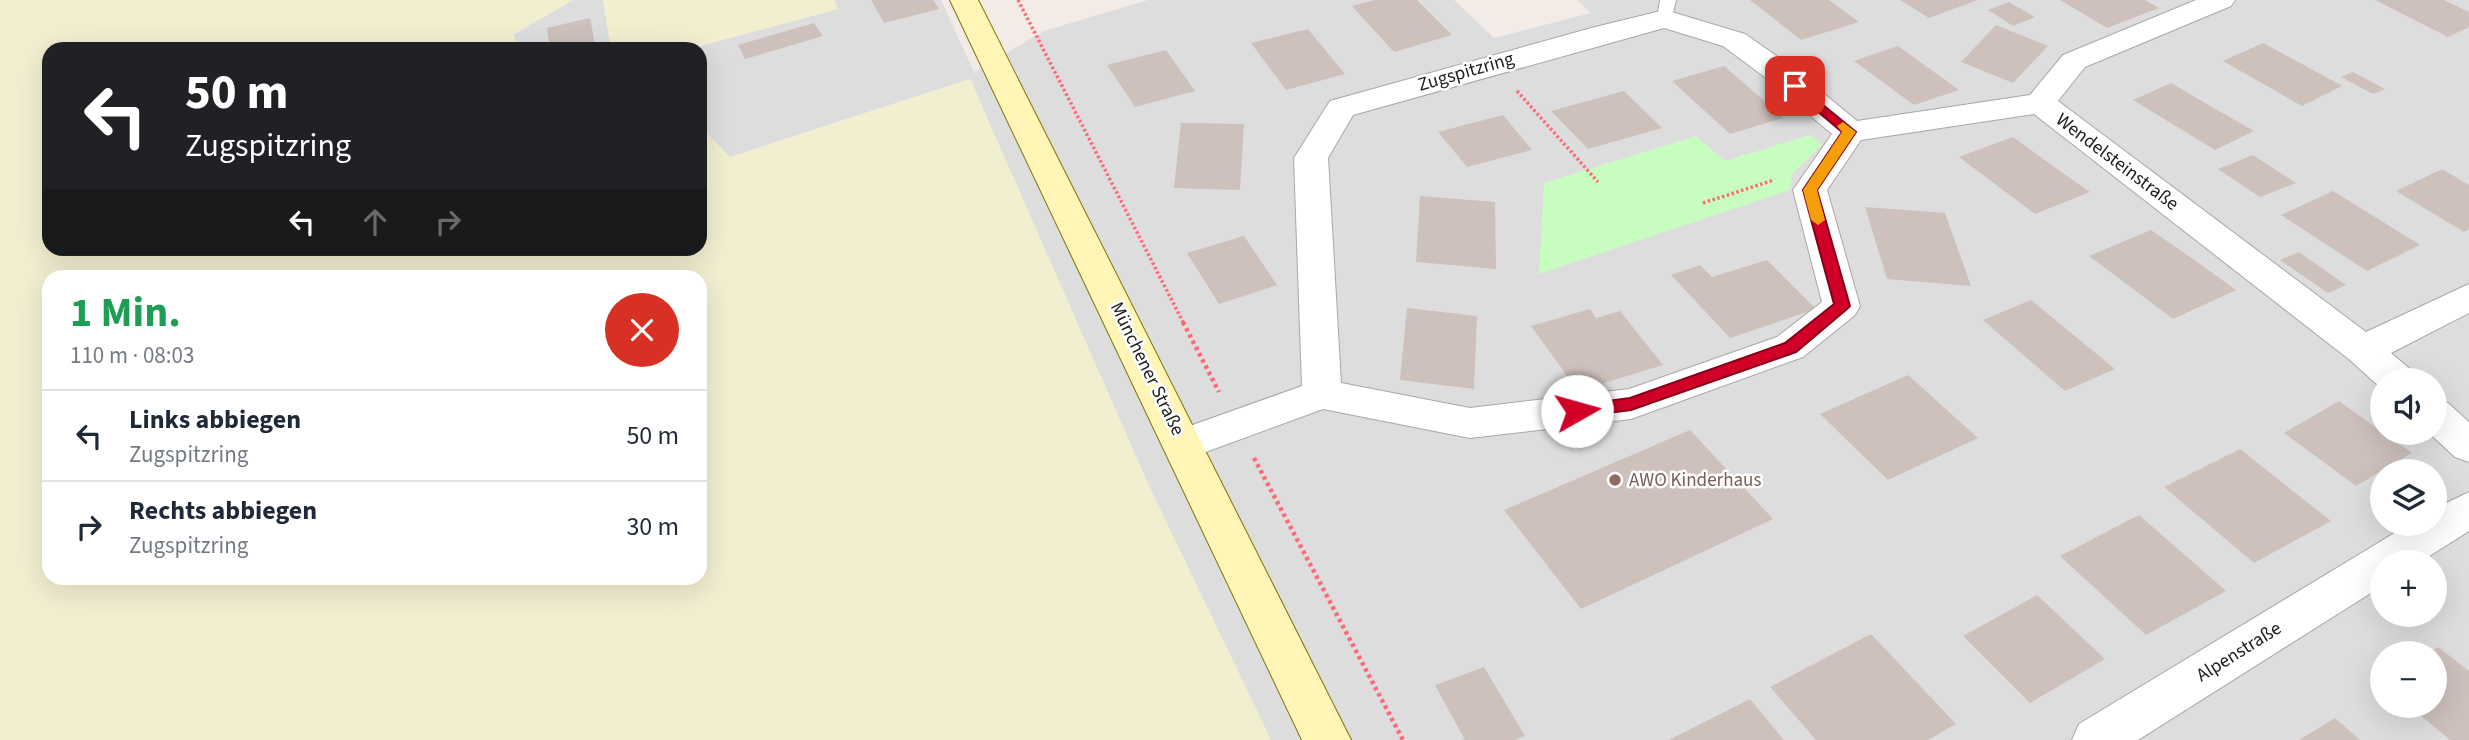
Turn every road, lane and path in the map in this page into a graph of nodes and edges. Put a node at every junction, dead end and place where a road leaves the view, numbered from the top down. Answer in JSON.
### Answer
{"nodes":[{"id":1,"x":964,"y":0,"type":"edge"},
{"id":2,"x":1018,"y":0,"type":"edge"},
{"id":3,"x":2221,"y":0,"type":"edge"},
{"id":4,"x":1667,"y":10,"type":"edge"},
{"id":5,"x":1493,"y":65,"type":"junction"},
{"id":6,"x":2040,"y":103,"type":"junction"},
{"id":7,"x":1850,"y":132,"type":"junction"},
{"id":8,"x":1820,"y":175,"type":"junction"},
{"id":9,"x":1598,"y":182,"type":"dead end"},
{"id":10,"x":1703,"y":203,"type":"dead end"},
{"id":11,"x":2469,"y":298,"type":"edge"},
{"id":12,"x":2363,"y":350,"type":"junction"},
{"id":13,"x":2383,"y":368,"type":"edge"},
{"id":14,"x":1322,"y":394,"type":"junction"},
{"id":15,"x":1237,"y":426,"type":"junction"},
{"id":16,"x":2447,"y":426,"type":"edge"},
{"id":17,"x":1184,"y":444,"type":"junction"},
{"id":18,"x":2469,"y":446,"type":"edge"},
{"id":19,"x":2469,"y":509,"type":"edge"},
{"id":20,"x":2402,"y":550,"type":"edge"},
{"id":21,"x":2370,"y":570,"type":"edge"},
{"id":22,"x":1327,"y":740,"type":"edge"},
{"id":23,"x":1404,"y":740,"type":"edge"},
{"id":24,"x":2096,"y":740,"type":"edge"}],
"edges":[{"from":1,"to":17,"type":"street","name":"Münchener Straße"},
{"from":2,"to":15,"type":"path"},
{"from":3,"to":6,"type":"street","name":"Wendelsteinstraße"},
{"from":4,"to":5,"type":"street","name":"Zugspitzring"},
{"from":4,"to":7,"type":"street","name":"Zugspitzring"},
{"from":5,"to":9,"type":"path"},
{"from":5,"to":14,"type":"street","name":"Zugspitzring"},
{"from":6,"to":7,"type":"street"},
{"from":6,"to":12,"type":"street","name":"Wendelsteinstraße"},
{"from":7,"to":8,"type":"street"},
{"from":8,"to":10,"type":"path"},
{"from":8,"to":14,"type":"street"},
{"from":11,"to":12,"type":"street"},
{"from":12,"to":13,"type":"street"},
{"from":14,"to":15,"type":"street"},
{"from":15,"to":17,"type":"street"},
{"from":15,"to":23,"type":"path"},
{"from":16,"to":18,"type":"street"},
{"from":17,"to":22,"type":"street","name":"Münchener Straße"},
{"from":19,"to":20,"type":"street","name":"Alpenstraße"},
{"from":21,"to":24,"type":"street","name":"Alpenstraße"}]}
